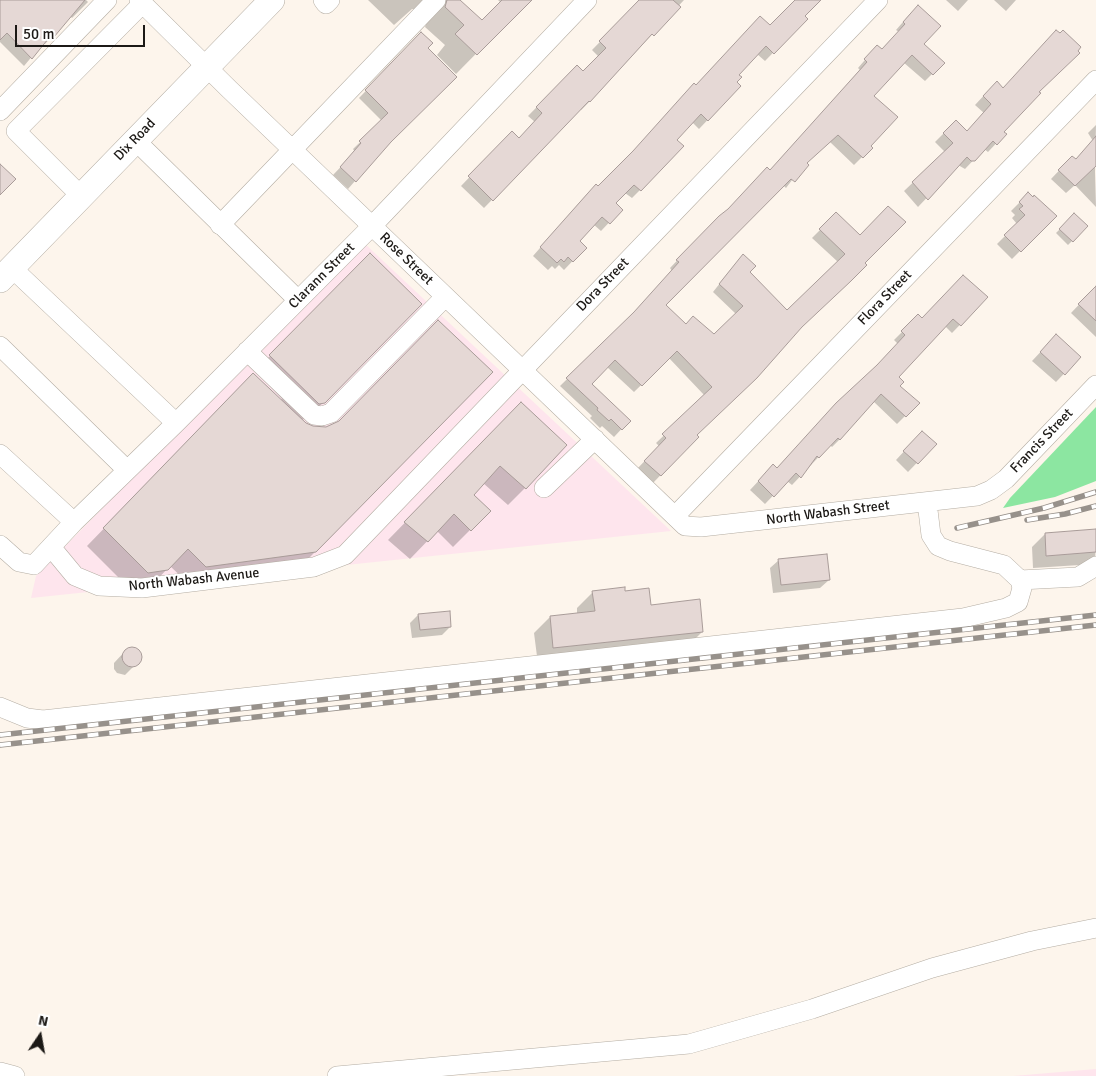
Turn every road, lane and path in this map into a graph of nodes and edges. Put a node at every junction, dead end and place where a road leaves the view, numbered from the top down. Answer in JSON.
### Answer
{"nodes":[{"id":1,"x":107,"y":0,"type":"edge"},
{"id":2,"x":272,"y":0,"type":"edge"},
{"id":3,"x":323,"y":0,"type":"edge"},
{"id":4,"x":330,"y":0,"type":"edge"},
{"id":5,"x":436,"y":0,"type":"edge"},
{"id":6,"x":587,"y":0,"type":"edge"},
{"id":7,"x":878,"y":0,"type":"edge"},
{"id":8,"x":140,"y":2,"type":"edge"},
{"id":9,"x":206,"y":68,"type":"junction"},
{"id":10,"x":1096,"y":80,"type":"edge"},
{"id":11,"x":0,"y":111,"type":"edge"},
{"id":12,"x":135,"y":140,"type":"junction"},
{"id":13,"x":292,"y":150,"type":"junction"},
{"id":14,"x":81,"y":196,"type":"junction"},
{"id":15,"x":220,"y":225,"type":"junction"},
{"id":16,"x":372,"y":226,"type":"junction"},
{"id":17,"x":6,"y":274,"type":"edge"},
{"id":18,"x":445,"y":297,"type":"junction"},
{"id":19,"x":298,"y":300,"type":"junction"},
{"id":20,"x":0,"y":346,"type":"edge"},
{"id":21,"x":247,"y":351,"type":"junction"},
{"id":22,"x":522,"y":371,"type":"junction"},
{"id":23,"x":1096,"y":385,"type":"edge"},
{"id":24,"x":176,"y":423,"type":"junction"},
{"id":25,"x":595,"y":439,"type":"junction"},
{"id":26,"x":0,"y":454,"type":"edge"},
{"id":27,"x":127,"y":470,"type":"junction"},
{"id":28,"x":544,"y":488,"type":"dead end"},
{"id":29,"x":985,"y":492,"type":"joint"},
{"id":30,"x":927,"y":502,"type":"junction"},
{"id":31,"x":675,"y":516,"type":"junction"},
{"id":32,"x":74,"y":522,"type":"junction"},
{"id":33,"x":0,"y":545,"type":"edge"},
{"id":34,"x":50,"y":547,"type":"junction"},
{"id":35,"x":324,"y":565,"type":"joint"},
{"id":36,"x":1096,"y":566,"type":"edge"},
{"id":37,"x":1087,"y":578,"type":"edge"},
{"id":38,"x":1020,"y":580,"type":"junction"},
{"id":39,"x":0,"y":707,"type":"edge"},
{"id":40,"x":1096,"y":928,"type":"edge"},
{"id":41,"x":0,"y":1072,"type":"edge"},
{"id":42,"x":15,"y":1076,"type":"edge"},
{"id":43,"x":337,"y":1076,"type":"edge"}],
"edges":[{"from":1,"to":11,"type":"street"},
{"from":2,"to":9,"type":"main road","name":"Dix Road"},
{"from":3,"to":4,"type":"street"},
{"from":5,"to":13,"type":"street"},
{"from":6,"to":16,"type":"street","name":"Clarann Street"},
{"from":7,"to":22,"type":"street","name":"Dora Street"},
{"from":8,"to":9,"type":"street","name":"Rose Street"},
{"from":8,"to":14,"type":"street"},
{"from":9,"to":12,"type":"main road","name":"Dix Road"},
{"from":9,"to":13,"type":"street","name":"Rose Street"},
{"from":10,"to":31,"type":"street","name":"Flora Street"},
{"from":12,"to":14,"type":"main road","name":"Dix Road"},
{"from":12,"to":15,"type":"street"},
{"from":13,"to":15,"type":"street"},
{"from":13,"to":16,"type":"street","name":"Rose Street"},
{"from":14,"to":17,"type":"main road","name":"Dix Road"},
{"from":15,"to":19,"type":"street"},
{"from":16,"to":18,"type":"street","name":"Rose Street"},
{"from":16,"to":19,"type":"street","name":"Clarann Street"},
{"from":17,"to":24,"type":"street"},
{"from":18,"to":21,"type":"street"},
{"from":18,"to":22,"type":"street","name":"Rose Street"},
{"from":19,"to":21,"type":"street","name":"Clarann Street"},
{"from":20,"to":27,"type":"street"},
{"from":21,"to":24,"type":"street","name":"Clarann Street"},
{"from":22,"to":25,"type":"street","name":"Rose Street"},
{"from":22,"to":35,"type":"street","name":"Dora Street"},
{"from":23,"to":29,"type":"street","name":"Francis Street"},
{"from":24,"to":27,"type":"street","name":"Clarann Street"},
{"from":25,"to":28,"type":"street"},
{"from":25,"to":31,"type":"street","name":"Rose Street"},
{"from":26,"to":32,"type":"street"},
{"from":27,"to":32,"type":"street","name":"Clarann Street"},
{"from":29,"to":30,"type":"street","name":"North Wabash Street"},
{"from":30,"to":31,"type":"street","name":"North Wabash Street"},
{"from":30,"to":38,"type":"street"},
{"from":32,"to":34,"type":"street","name":"Clarann Street"},
{"from":33,"to":34,"type":"street","name":"Clarann Street"},
{"from":34,"to":35,"type":"street","name":"North Wabash Avenue"},
{"from":36,"to":37,"type":"street"},
{"from":37,"to":38,"type":"street"},
{"from":38,"to":39,"type":"street"},
{"from":40,"to":43,"type":"street"},
{"from":41,"to":42,"type":"street"}]}
